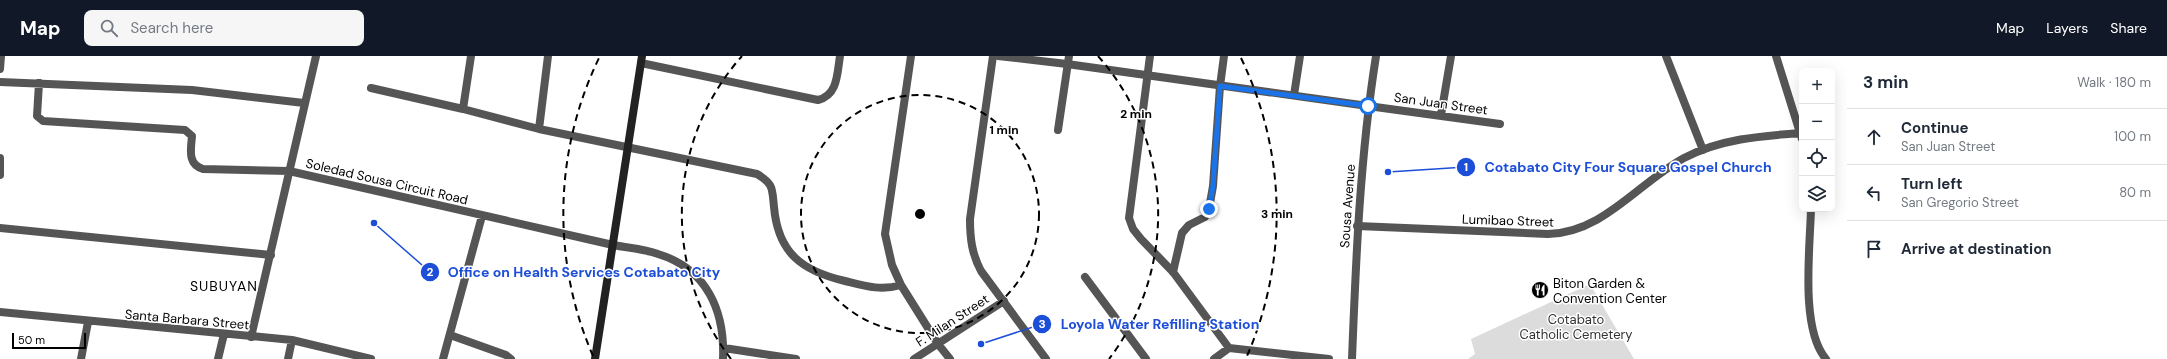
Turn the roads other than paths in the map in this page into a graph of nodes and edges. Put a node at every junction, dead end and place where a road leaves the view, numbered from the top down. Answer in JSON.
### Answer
{"nodes":[{"id":1,"x":1,"y":56,"type":"edge"},
{"id":2,"x":316,"y":56,"type":"edge"},
{"id":3,"x":471,"y":56,"type":"edge"},
{"id":4,"x":548,"y":56,"type":"edge"},
{"id":5,"x":840,"y":56,"type":"edge"},
{"id":6,"x":911,"y":56,"type":"edge"},
{"id":7,"x":993,"y":56,"type":"edge"},
{"id":8,"x":998,"y":56,"type":"edge"},
{"id":9,"x":1150,"y":56,"type":"edge"},
{"id":10,"x":1224,"y":56,"type":"edge"},
{"id":11,"x":1300,"y":56,"type":"edge"},
{"id":12,"x":1376,"y":56,"type":"edge"},
{"id":13,"x":1451,"y":56,"type":"edge"},
{"id":14,"x":1666,"y":56,"type":"edge"},
{"id":15,"x":1776,"y":56,"type":"edge"},
{"id":16,"x":642,"y":60,"type":"edge"},
{"id":17,"x":1068,"y":60,"type":"edge"},
{"id":18,"x":0,"y":69,"type":"edge"},
{"id":19,"x":1148,"y":75,"type":"junction"},
{"id":20,"x":0,"y":82,"type":"edge"},
{"id":21,"x":39,"y":83,"type":"junction"},
{"id":22,"x":1220,"y":86,"type":"junction"},
{"id":23,"x":371,"y":88,"type":"dead end"},
{"id":24,"x":1294,"y":95,"type":"junction"},
{"id":25,"x":304,"y":103,"type":"junction"},
{"id":26,"x":1368,"y":106,"type":"junction"},
{"id":27,"x":463,"y":109,"type":"junction"},
{"id":28,"x":1441,"y":115,"type":"junction"},
{"id":29,"x":1500,"y":124,"type":"dead end"},
{"id":30,"x":539,"y":129,"type":"junction"},
{"id":31,"x":1058,"y":130,"type":"dead end"},
{"id":32,"x":1799,"y":130,"type":"edge"},
{"id":33,"x":1799,"y":136,"type":"edge"},
{"id":34,"x":629,"y":147,"type":"junction"},
{"id":35,"x":1703,"y":150,"type":"junction"},
{"id":36,"x":0,"y":158,"type":"edge"},
{"id":37,"x":288,"y":171,"type":"junction"},
{"id":38,"x":0,"y":175,"type":"edge"},
{"id":39,"x":1811,"y":212,"type":"edge"},
{"id":40,"x":482,"y":216,"type":"junction"},
{"id":41,"x":1357,"y":226,"type":"junction"},
{"id":42,"x":0,"y":228,"type":"edge"},
{"id":43,"x":613,"y":245,"type":"junction"},
{"id":44,"x":271,"y":255,"type":"junction"},
{"id":45,"x":1173,"y":272,"type":"junction"},
{"id":46,"x":1085,"y":277,"type":"dead end"},
{"id":47,"x":902,"y":285,"type":"junction"},
{"id":48,"x":1004,"y":302,"type":"junction"},
{"id":49,"x":0,"y":312,"type":"edge"},
{"id":50,"x":88,"y":322,"type":"junction"},
{"id":51,"x":224,"y":334,"type":"junction"},
{"id":52,"x":450,"y":335,"type":"junction"},
{"id":53,"x":251,"y":337,"type":"junction"},
{"id":54,"x":292,"y":340,"type":"junction"},
{"id":55,"x":938,"y":344,"type":"junction"},
{"id":56,"x":724,"y":348,"type":"junction"},
{"id":57,"x":1229,"y":348,"type":"junction"},
{"id":58,"x":81,"y":359,"type":"edge"},
{"id":59,"x":218,"y":359,"type":"edge"},
{"id":60,"x":288,"y":359,"type":"edge"},
{"id":61,"x":369,"y":359,"type":"edge"},
{"id":62,"x":443,"y":359,"type":"edge"},
{"id":63,"x":510,"y":359,"type":"edge"},
{"id":64,"x":595,"y":359,"type":"edge"},
{"id":65,"x":723,"y":359,"type":"edge"},
{"id":66,"x":796,"y":359,"type":"edge"},
{"id":67,"x":914,"y":359,"type":"edge"},
{"id":68,"x":950,"y":359,"type":"edge"},
{"id":69,"x":1046,"y":359,"type":"edge"},
{"id":70,"x":1146,"y":359,"type":"edge"},
{"id":71,"x":1214,"y":359,"type":"edge"},
{"id":72,"x":1329,"y":359,"type":"edge"},
{"id":73,"x":1352,"y":359,"type":"edge"},
{"id":74,"x":1826,"y":359,"type":"edge"}],
"edges":[{"from":1,"to":18,"type":"street"},
{"from":2,"to":25,"type":"street"},
{"from":3,"to":27,"type":"street"},
{"from":4,"to":30,"type":"street"},
{"from":5,"to":16,"type":"street"},
{"from":6,"to":47,"type":"street"},
{"from":7,"to":48,"type":"street"},
{"from":8,"to":17,"type":"street","name":"San Juan Street"},
{"from":9,"to":19,"type":"street"},
{"from":10,"to":22,"type":"street"},
{"from":11,"to":24,"type":"street"},
{"from":12,"to":26,"type":"street","name":"Sousa Avenue"},
{"from":13,"to":28,"type":"street"},
{"from":14,"to":35,"type":"street"},
{"from":15,"to":32,"type":"street"},
{"from":16,"to":34,"type":"main road"},
{"from":17,"to":19,"type":"street","name":"San Juan Street"},
{"from":17,"to":31,"type":"street"},
{"from":19,"to":22,"type":"street","name":"San Juan Street"},
{"from":19,"to":45,"type":"street"},
{"from":20,"to":21,"type":"street"},
{"from":21,"to":25,"type":"street"},
{"from":21,"to":37,"type":"street","name":"Soledad Sousa Circuit Road"},
{"from":22,"to":24,"type":"street","name":"San Juan Street"},
{"from":22,"to":45,"type":"street"},
{"from":23,"to":27,"type":"street"},
{"from":24,"to":26,"type":"street","name":"San Juan Street"},
{"from":25,"to":37,"type":"street"},
{"from":26,"to":28,"type":"street","name":"San Juan Street"},
{"from":26,"to":41,"type":"street","name":"Sousa Avenue"},
{"from":27,"to":30,"type":"street"},
{"from":28,"to":29,"type":"street","name":"San Juan Street"},
{"from":30,"to":34,"type":"street"},
{"from":33,"to":35,"type":"street","name":"Lumibao Street"},
{"from":34,"to":43,"type":"main road"},
{"from":34,"to":47,"type":"street"},
{"from":35,"to":41,"type":"street","name":"Lumibao Street"},
{"from":36,"to":38,"type":"street"},
{"from":37,"to":40,"type":"street","name":"Soledad Sousa Circuit Road"},
{"from":37,"to":44,"type":"street"},
{"from":39,"to":74,"type":"street"},
{"from":40,"to":43,"type":"street","name":"Soledad Sousa Circuit Road"},
{"from":40,"to":52,"type":"street"},
{"from":41,"to":73,"type":"street","name":"Sousa Avenue"},
{"from":42,"to":44,"type":"street"},
{"from":43,"to":56,"type":"street","name":"Soledad Sousa Circuit Road"},
{"from":43,"to":64,"type":"main road"},
{"from":44,"to":53,"type":"street"},
{"from":45,"to":57,"type":"street"},
{"from":46,"to":70,"type":"street"},
{"from":47,"to":55,"type":"street"},
{"from":48,"to":55,"type":"street","name":"F. Milan Street"},
{"from":48,"to":69,"type":"street"},
{"from":49,"to":50,"type":"street","name":"Santa Barbara Street"},
{"from":50,"to":51,"type":"street","name":"Santa Barbara Street"},
{"from":50,"to":58,"type":"street"},
{"from":51,"to":53,"type":"street","name":"Santa Barbara Street"},
{"from":51,"to":59,"type":"street"},
{"from":52,"to":62,"type":"street"},
{"from":52,"to":63,"type":"street"},
{"from":53,"to":54,"type":"street","name":"Santa Barbara Street"},
{"from":54,"to":60,"type":"street"},
{"from":54,"to":61,"type":"street","name":"Santa Barbara Street"},
{"from":55,"to":67,"type":"street","name":"F. Milan Street"},
{"from":55,"to":68,"type":"street"},
{"from":56,"to":65,"type":"street","name":"Soledad Sousa Circuit Road"},
{"from":56,"to":66,"type":"street"},
{"from":57,"to":71,"type":"street"},
{"from":57,"to":72,"type":"street"}]}
